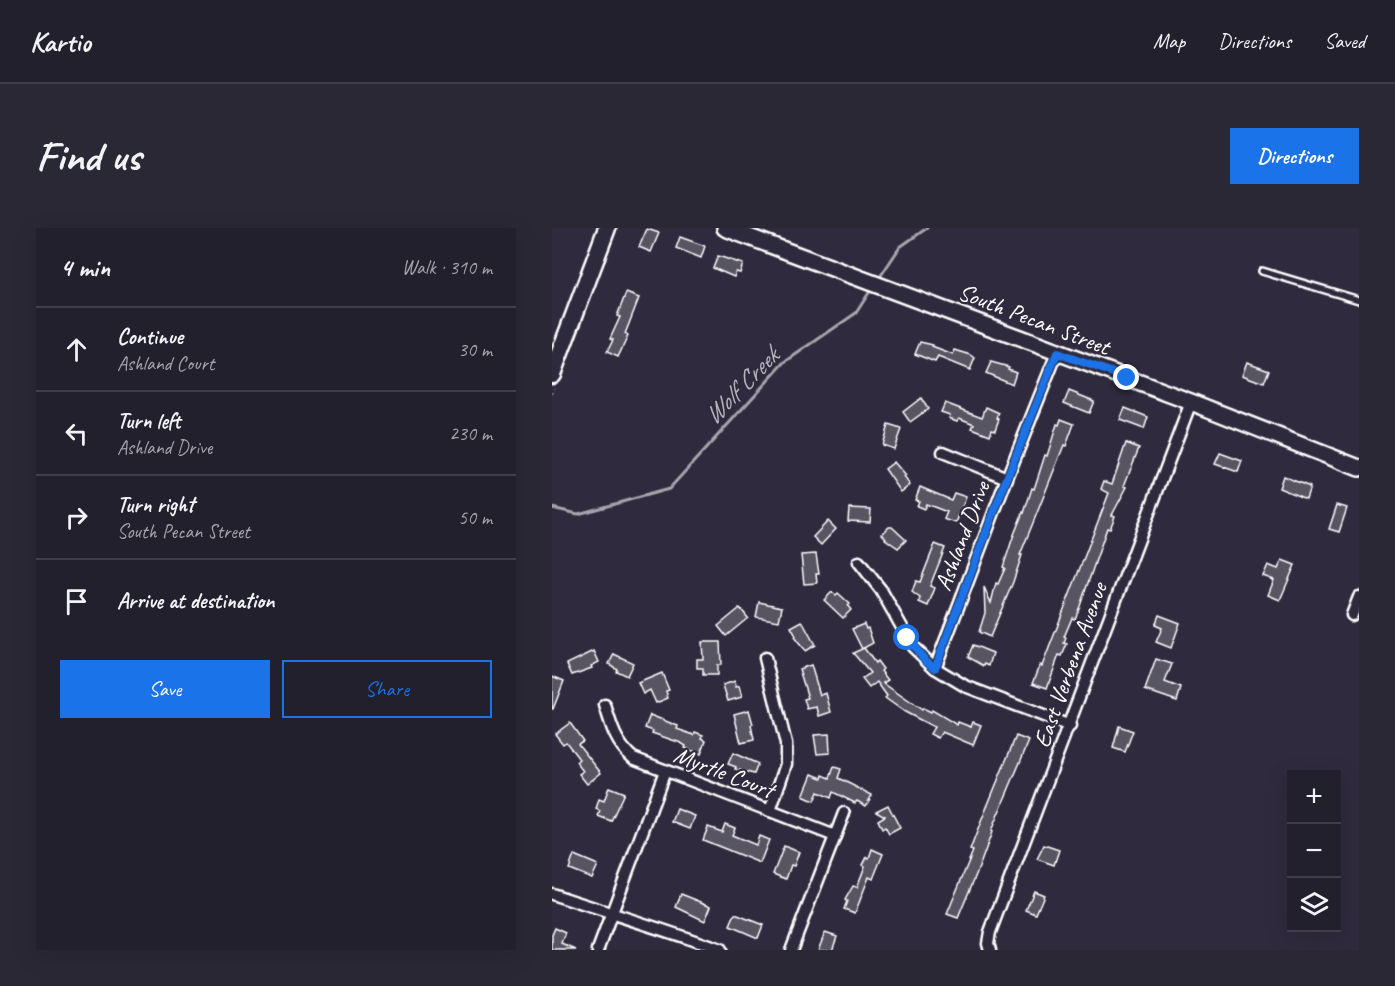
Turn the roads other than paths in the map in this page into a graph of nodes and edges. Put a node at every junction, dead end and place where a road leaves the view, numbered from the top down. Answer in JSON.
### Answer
{"nodes":[{"id":1,"x":607,"y":228,"type":"edge"},
{"id":2,"x":725,"y":228,"type":"edge"},
{"id":3,"x":1262,"y":271,"type":"dead end"},
{"id":4,"x":1359,"y":300,"type":"edge"},
{"id":5,"x":1057,"y":353,"type":"junction"},
{"id":6,"x":552,"y":374,"type":"edge"},
{"id":7,"x":1191,"y":402,"type":"junction"},
{"id":8,"x":943,"y":452,"type":"dead end"},
{"id":9,"x":1359,"y":468,"type":"edge"},
{"id":10,"x":1007,"y":478,"type":"junction"},
{"id":11,"x":859,"y":562,"type":"dead end"},
{"id":12,"x":1359,"y":597,"type":"edge"},
{"id":13,"x":1352,"y":615,"type":"dead end"},
{"id":14,"x":765,"y":658,"type":"dead end"},
{"id":15,"x":935,"y":668,"type":"junction"},
{"id":16,"x":605,"y":705,"type":"dead end"},
{"id":17,"x":1070,"y":726,"type":"junction"},
{"id":18,"x":665,"y":771,"type":"junction"},
{"id":19,"x":770,"y":811,"type":"junction"},
{"id":20,"x":844,"y":813,"type":"dead end"},
{"id":21,"x":835,"y":836,"type":"junction"},
{"id":22,"x":552,"y":894,"type":"edge"},
{"id":23,"x":611,"y":915,"type":"junction"},
{"id":24,"x":695,"y":946,"type":"edge"},
{"id":25,"x":989,"y":946,"type":"edge"},
{"id":26,"x":598,"y":950,"type":"edge"},
{"id":27,"x":720,"y":950,"type":"edge"},
{"id":28,"x":791,"y":950,"type":"edge"}],
"edges":[{"from":1,"to":6,"type":"main road"},
{"from":2,"to":5,"type":"street","name":"South Pecan Street"},
{"from":3,"to":4,"type":"lane"},
{"from":5,"to":7,"type":"street","name":"South Pecan Street"},
{"from":5,"to":10,"type":"street","name":"Ashland Drive"},
{"from":7,"to":9,"type":"street","name":"South Pecan Street"},
{"from":7,"to":17,"type":"street","name":"East Verbena Avenue"},
{"from":8,"to":10,"type":"street"},
{"from":10,"to":15,"type":"street","name":"Ashland Drive"},
{"from":11,"to":15,"type":"street"},
{"from":12,"to":13,"type":"street"},
{"from":14,"to":19,"type":"street"},
{"from":15,"to":17,"type":"street"},
{"from":16,"to":18,"type":"street","name":"Myrtle Court"},
{"from":17,"to":25,"type":"street","name":"East Verbena Avenue"},
{"from":18,"to":19,"type":"street","name":"Myrtle Court"},
{"from":18,"to":23,"type":"street"},
{"from":19,"to":21,"type":"street","name":"Myrtle Court"},
{"from":20,"to":21,"type":"street"},
{"from":21,"to":28,"type":"street"},
{"from":22,"to":23,"type":"street"},
{"from":23,"to":24,"type":"street"},
{"from":23,"to":26,"type":"street"},
{"from":24,"to":27,"type":"street"}]}
